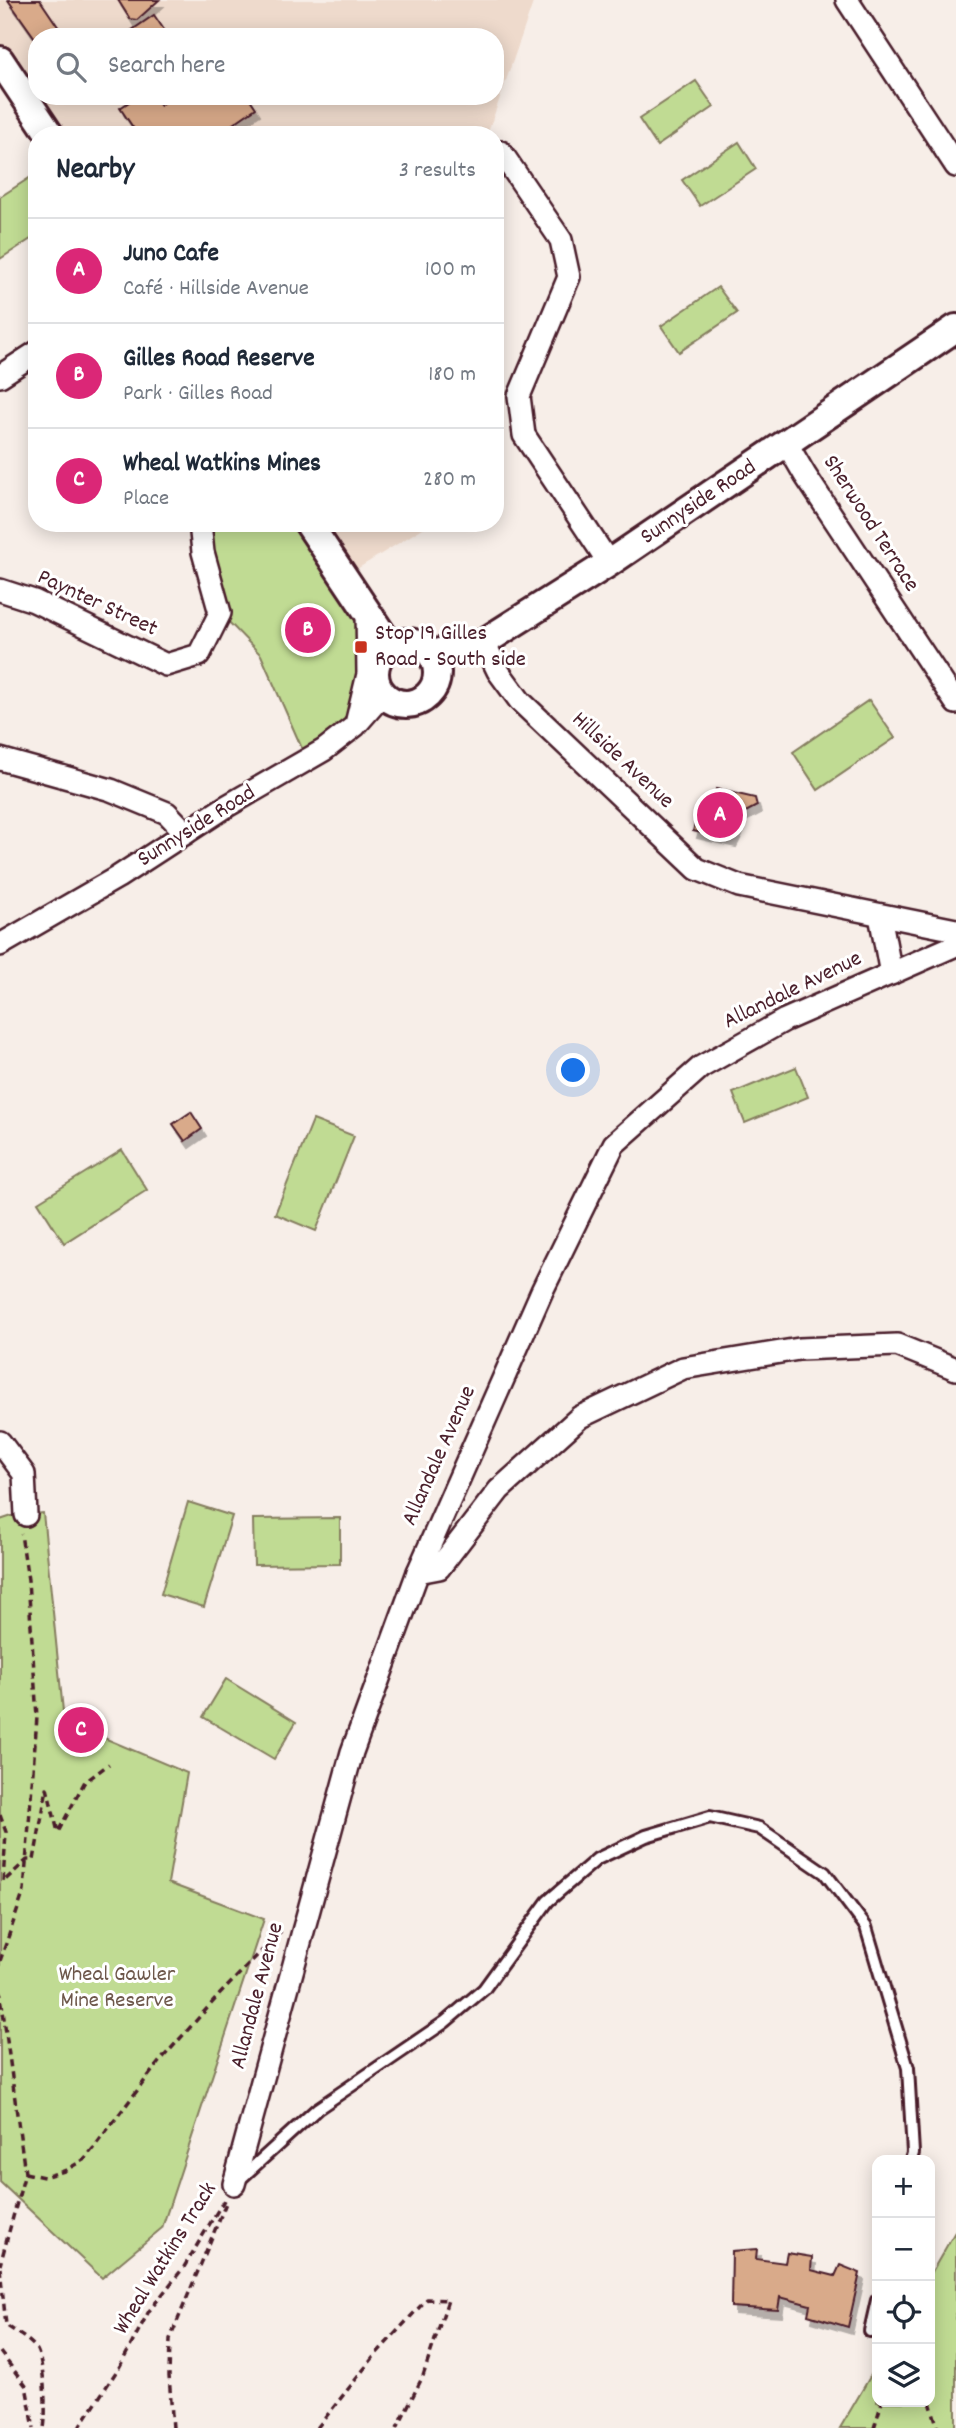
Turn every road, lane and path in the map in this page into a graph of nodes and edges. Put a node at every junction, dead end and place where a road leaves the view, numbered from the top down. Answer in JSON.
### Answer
{"nodes":[{"id":1,"x":847,"y":0,"type":"edge"},
{"id":2,"x":0,"y":60,"type":"edge"},
{"id":3,"x":28,"y":102,"type":"edge"},
{"id":4,"x":30,"y":105,"type":"edge"},
{"id":5,"x":44,"y":126,"type":"edge"},
{"id":6,"x":504,"y":156,"type":"edge"},
{"id":7,"x":956,"y":166,"type":"edge"},
{"id":8,"x":956,"y":328,"type":"edge"},
{"id":9,"x":28,"y":358,"type":"edge"},
{"id":10,"x":0,"y":376,"type":"edge"},
{"id":11,"x":787,"y":443,"type":"junction"},
{"id":12,"x":201,"y":532,"type":"edge"},
{"id":13,"x":314,"y":532,"type":"edge"},
{"id":14,"x":609,"y":563,"type":"junction"},
{"id":15,"x":0,"y":590,"type":"edge"},
{"id":16,"x":367,"y":611,"type":"junction"},
{"id":17,"x":484,"y":642,"type":"junction"},
{"id":18,"x":390,"y":646,"type":"junction"},
{"id":19,"x":430,"y":654,"type":"junction"},
{"id":20,"x":383,"y":694,"type":"junction"},
{"id":21,"x":956,"y":703,"type":"edge"},
{"id":22,"x":355,"y":726,"type":"junction"},
{"id":23,"x":0,"y":759,"type":"edge"},
{"id":24,"x":186,"y":833,"type":"junction"},
{"id":25,"x":880,"y":915,"type":"junction"},
{"id":26,"x":956,"y":930,"type":"edge"},
{"id":27,"x":0,"y":945,"type":"edge"},
{"id":28,"x":956,"y":945,"type":"edge"},
{"id":29,"x":891,"y":974,"type":"junction"},
{"id":30,"x":956,"y":1369,"type":"edge"},
{"id":31,"x":0,"y":1442,"type":"edge"},
{"id":32,"x":26,"y":1515,"type":"joint"},
{"id":33,"x":418,"y":1572,"type":"junction"},
{"id":34,"x":109,"y":1764,"type":"dead end"},
{"id":35,"x":0,"y":1815,"type":"edge"},
{"id":36,"x":27,"y":1860,"type":"junction"},
{"id":37,"x":288,"y":1921,"type":"dead end"},
{"id":38,"x":0,"y":1961,"type":"edge"},
{"id":39,"x":0,"y":1989,"type":"edge"},
{"id":40,"x":912,"y":2155,"type":"edge"},
{"id":41,"x":25,"y":2173,"type":"junction"},
{"id":42,"x":234,"y":2184,"type":"junction"},
{"id":43,"x":0,"y":2266,"type":"edge"},
{"id":44,"x":872,"y":2322,"type":"edge"},
{"id":45,"x":870,"y":2331,"type":"dead end"},
{"id":46,"x":0,"y":2352,"type":"edge"},
{"id":47,"x":880,"y":2407,"type":"edge"},
{"id":48,"x":932,"y":2407,"type":"edge"},
{"id":49,"x":34,"y":2428,"type":"edge"},
{"id":50,"x":44,"y":2428,"type":"edge"},
{"id":51,"x":79,"y":2428,"type":"edge"},
{"id":52,"x":173,"y":2428,"type":"edge"},
{"id":53,"x":317,"y":2428,"type":"edge"},
{"id":54,"x":397,"y":2428,"type":"edge"},
{"id":55,"x":874,"y":2428,"type":"edge"},
{"id":56,"x":938,"y":2428,"type":"edge"}],
"edges":[{"from":1,"to":7,"type":"street"},
{"from":2,"to":3,"type":"street"},
{"from":4,"to":5,"type":"street"},
{"from":6,"to":14,"type":"street"},
{"from":8,"to":11,"type":"street","name":"Sunnyside Road"},
{"from":9,"to":10,"type":"street"},
{"from":11,"to":14,"type":"street","name":"Sunnyside Road"},
{"from":11,"to":21,"type":"street","name":"Sherwood Terrace"},
{"from":12,"to":15,"type":"street","name":"Paynter Street"},
{"from":13,"to":16,"type":"street"},
{"from":14,"to":17,"type":"street","name":"Sunnyside Road"},
{"from":16,"to":18,"type":"street"},
{"from":16,"to":22,"type":"street"},
{"from":17,"to":19,"type":"street","name":"Sunnyside Road"},
{"from":17,"to":25,"type":"street","name":"Hillside Avenue"},
{"from":18,"to":19,"type":"street"},
{"from":18,"to":20,"type":"street"},
{"from":19,"to":20,"type":"street"},
{"from":20,"to":22,"type":"street","name":"Sunnyside Road"},
{"from":22,"to":24,"type":"street","name":"Sunnyside Road"},
{"from":23,"to":24,"type":"street"},
{"from":24,"to":27,"type":"street","name":"Sunnyside Road"},
{"from":25,"to":26,"type":"street","name":"Hillside Avenue"},
{"from":25,"to":29,"type":"street"},
{"from":28,"to":29,"type":"street","name":"Allandale Avenue"},
{"from":29,"to":33,"type":"street","name":"Allandale Avenue"},
{"from":30,"to":33,"type":"street"},
{"from":31,"to":32,"type":"street"},
{"from":32,"to":36,"type":"path"},
{"from":33,"to":42,"type":"street","name":"Allandale Avenue"},
{"from":34,"to":36,"type":"path"},
{"from":35,"to":36,"type":"path"},
{"from":36,"to":38,"type":"path"},
{"from":37,"to":41,"type":"path"},
{"from":39,"to":41,"type":"path"},
{"from":40,"to":42,"type":"lane"},
{"from":41,"to":43,"type":"path"},
{"from":42,"to":51,"type":"path","name":"Wheal Watkins Track"},
{"from":42,"to":52,"type":"path","name":"Wheal Watkins Track"},
{"from":43,"to":50,"type":"path"},
{"from":44,"to":45,"type":"lane"},
{"from":46,"to":49,"type":"path"},
{"from":47,"to":55,"type":"path"},
{"from":48,"to":56,"type":"path"},
{"from":53,"to":54,"type":"path"}]}
